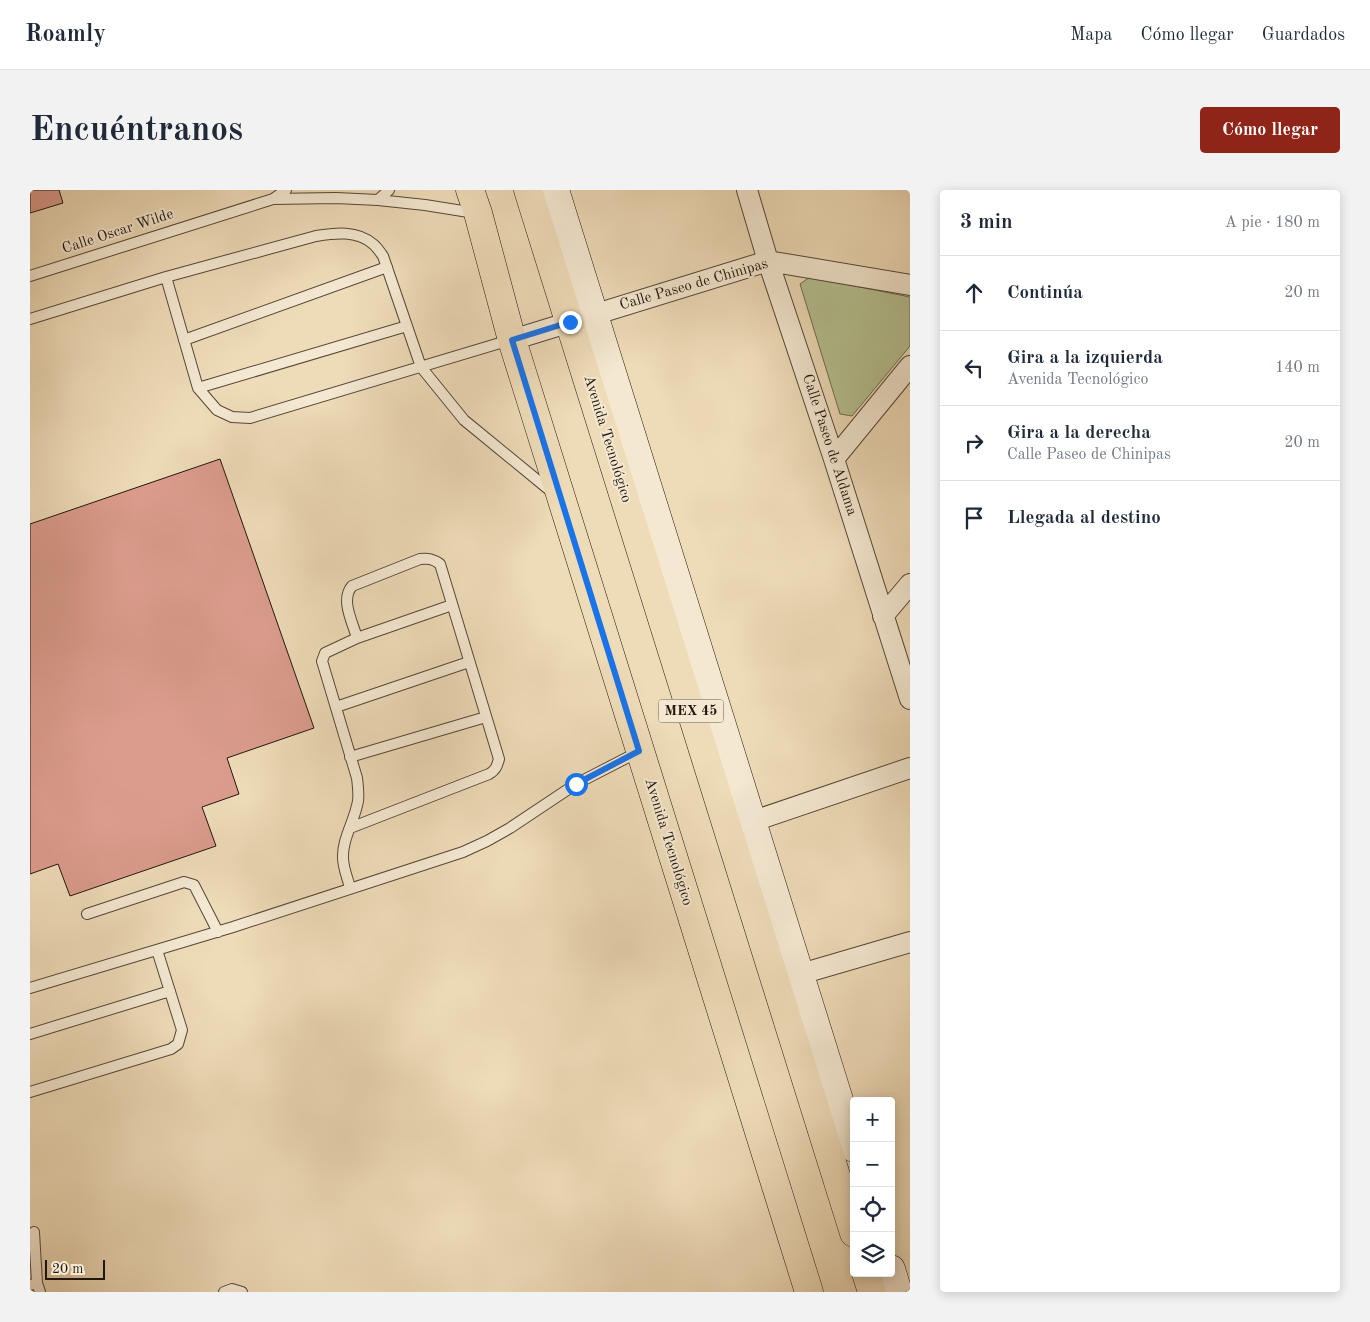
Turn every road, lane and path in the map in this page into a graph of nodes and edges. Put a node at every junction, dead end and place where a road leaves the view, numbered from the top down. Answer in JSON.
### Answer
{"nodes":[{"id":1,"x":286,"y":190,"type":"edge"},
{"id":2,"x":389,"y":190,"type":"edge"},
{"id":3,"x":528,"y":190,"type":"edge"},
{"id":4,"x":555,"y":190,"type":"edge"},
{"id":5,"x":747,"y":190,"type":"edge"},
{"id":6,"x":273,"y":199,"type":"junction"},
{"id":7,"x":378,"y":200,"type":"junction"},
{"id":8,"x":474,"y":202,"type":"edge"},
{"id":9,"x":768,"y":261,"type":"junction"},
{"id":10,"x":387,"y":267,"type":"junction"},
{"id":11,"x":30,"y":276,"type":"edge"},
{"id":12,"x":166,"y":277,"type":"junction"},
{"id":13,"x":910,"y":285,"type":"edge"},
{"id":14,"x":583,"y":318,"type":"junction"},
{"id":15,"x":30,"y":319,"type":"edge"},
{"id":16,"x":407,"y":326,"type":"junction"},
{"id":17,"x":184,"y":340,"type":"junction"},
{"id":18,"x":512,"y":340,"type":"junction"},
{"id":19,"x":910,"y":366,"type":"edge"},
{"id":20,"x":421,"y":367,"type":"junction"},
{"id":21,"x":198,"y":388,"type":"junction"},
{"id":22,"x":834,"y":459,"type":"junction"},
{"id":23,"x":561,"y":500,"type":"junction"},
{"id":24,"x":910,"y":584,"type":"edge"},
{"id":25,"x":452,"y":605,"type":"junction"},
{"id":26,"x":883,"y":616,"type":"junction"},
{"id":27,"x":357,"y":638,"type":"junction"},
{"id":28,"x":470,"y":662,"type":"junction"},
{"id":29,"x":910,"y":699,"type":"edge"},
{"id":30,"x":336,"y":707,"type":"junction"},
{"id":31,"x":486,"y":717,"type":"junction"},
{"id":32,"x":639,"y":751,"type":"junction"},
{"id":33,"x":350,"y":757,"type":"junction"},
{"id":34,"x":910,"y":768,"type":"edge"},
{"id":35,"x":739,"y":826,"type":"junction"},
{"id":36,"x":350,"y":828,"type":"junction"},
{"id":37,"x":350,"y":888,"type":"junction"},
{"id":38,"x":87,"y":914,"type":"dead end"},
{"id":39,"x":218,"y":932,"type":"junction"},
{"id":40,"x":910,"y":942,"type":"edge"},
{"id":41,"x":157,"y":950,"type":"junction"},
{"id":42,"x":788,"y":978,"type":"junction"},
{"id":43,"x":30,"y":988,"type":"edge"},
{"id":44,"x":170,"y":991,"type":"junction"},
{"id":45,"x":30,"y":1034,"type":"edge"},
{"id":46,"x":30,"y":1092,"type":"edge"},
{"id":47,"x":852,"y":1142,"type":"edge"},
{"id":48,"x":34,"y":1232,"type":"dead end"},
{"id":49,"x":854,"y":1232,"type":"edge"},
{"id":50,"x":867,"y":1277,"type":"edge"},
{"id":51,"x":893,"y":1277,"type":"edge"},
{"id":52,"x":36,"y":1287,"type":"edge"},
{"id":53,"x":224,"y":1292,"type":"edge"},
{"id":54,"x":242,"y":1292,"type":"edge"},
{"id":55,"x":809,"y":1292,"type":"edge"},
{"id":56,"x":872,"y":1292,"type":"edge"},
{"id":57,"x":898,"y":1292,"type":"edge"}],
"edges":[{"from":1,"to":6,"type":"lane","name":"Calle Oscar Wilde"},
{"from":2,"to":7,"type":"lane"},
{"from":3,"to":14,"type":"main road","name":"Avenida Tecnológico","number":"MEX 45"},
{"from":4,"to":14,"type":"street"},
{"from":5,"to":9,"type":"street","name":"Calle Paseo de Aldama"},
{"from":6,"to":7,"type":"lane","name":"Calle Oscar Wilde"},
{"from":6,"to":11,"type":"lane","name":"Calle Oscar Wilde"},
{"from":7,"to":8,"type":"lane","name":"Calle Oscar Wilde"},
{"from":8,"to":18,"type":"main road","name":"Avenida Tecnológico"},
{"from":9,"to":13,"type":"street","name":"Calle Paseo de Chinipas"},
{"from":9,"to":14,"type":"street","name":"Calle Paseo de Chinipas"},
{"from":9,"to":22,"type":"street","name":"Calle Paseo de Aldama"},
{"from":10,"to":12,"type":"lane"},
{"from":10,"to":16,"type":"lane"},
{"from":10,"to":17,"type":"lane"},
{"from":12,"to":15,"type":"lane"},
{"from":12,"to":17,"type":"lane"},
{"from":14,"to":18,"type":"street","name":"Calle Paseo de Chinipas"},
{"from":14,"to":35,"type":"main road","name":"Avenida Tecnológico","number":"MEX 45"},
{"from":16,"to":20,"type":"lane"},
{"from":16,"to":21,"type":"lane"},
{"from":17,"to":21,"type":"lane"},
{"from":18,"to":20,"type":"lane"},
{"from":18,"to":23,"type":"main road","name":"Avenida Tecnológico"},
{"from":19,"to":22,"type":"street"},
{"from":20,"to":21,"type":"lane"},
{"from":20,"to":23,"type":"lane"},
{"from":22,"to":26,"type":"street","name":"Calle Paseo de Aldama"},
{"from":23,"to":32,"type":"main road","name":"Avenida Tecnológico"},
{"from":24,"to":26,"type":"street"},
{"from":25,"to":27,"type":"lane"},
{"from":25,"to":27,"type":"lane"},
{"from":25,"to":28,"type":"lane"},
{"from":26,"to":29,"type":"street","name":"Calle Paseo de Aldama"},
{"from":27,"to":30,"type":"lane"},
{"from":28,"to":30,"type":"lane"},
{"from":28,"to":31,"type":"lane"},
{"from":30,"to":33,"type":"lane"},
{"from":31,"to":33,"type":"lane"},
{"from":31,"to":36,"type":"lane"},
{"from":32,"to":37,"type":"lane"},
{"from":32,"to":55,"type":"main road","name":"Avenida Tecnológico"},
{"from":33,"to":36,"type":"lane"},
{"from":34,"to":35,"type":"street"},
{"from":35,"to":42,"type":"main road","name":"Avenida Tecnológico","number":"MEX 45"},
{"from":36,"to":37,"type":"lane"},
{"from":37,"to":39,"type":"lane"},
{"from":38,"to":39,"type":"lane"},
{"from":39,"to":41,"type":"lane"},
{"from":40,"to":42,"type":"street"},
{"from":41,"to":43,"type":"lane"},
{"from":41,"to":44,"type":"lane"},
{"from":42,"to":47,"type":"street"},
{"from":42,"to":49,"type":"main road","name":"Avenida Tecnológico","number":"MEX 45"},
{"from":44,"to":45,"type":"lane"},
{"from":44,"to":46,"type":"lane"},
{"from":48,"to":52,"type":"lane"},
{"from":50,"to":56,"type":"main road"},
{"from":51,"to":57,"type":"street"},
{"from":53,"to":54,"type":"lane"}]}
